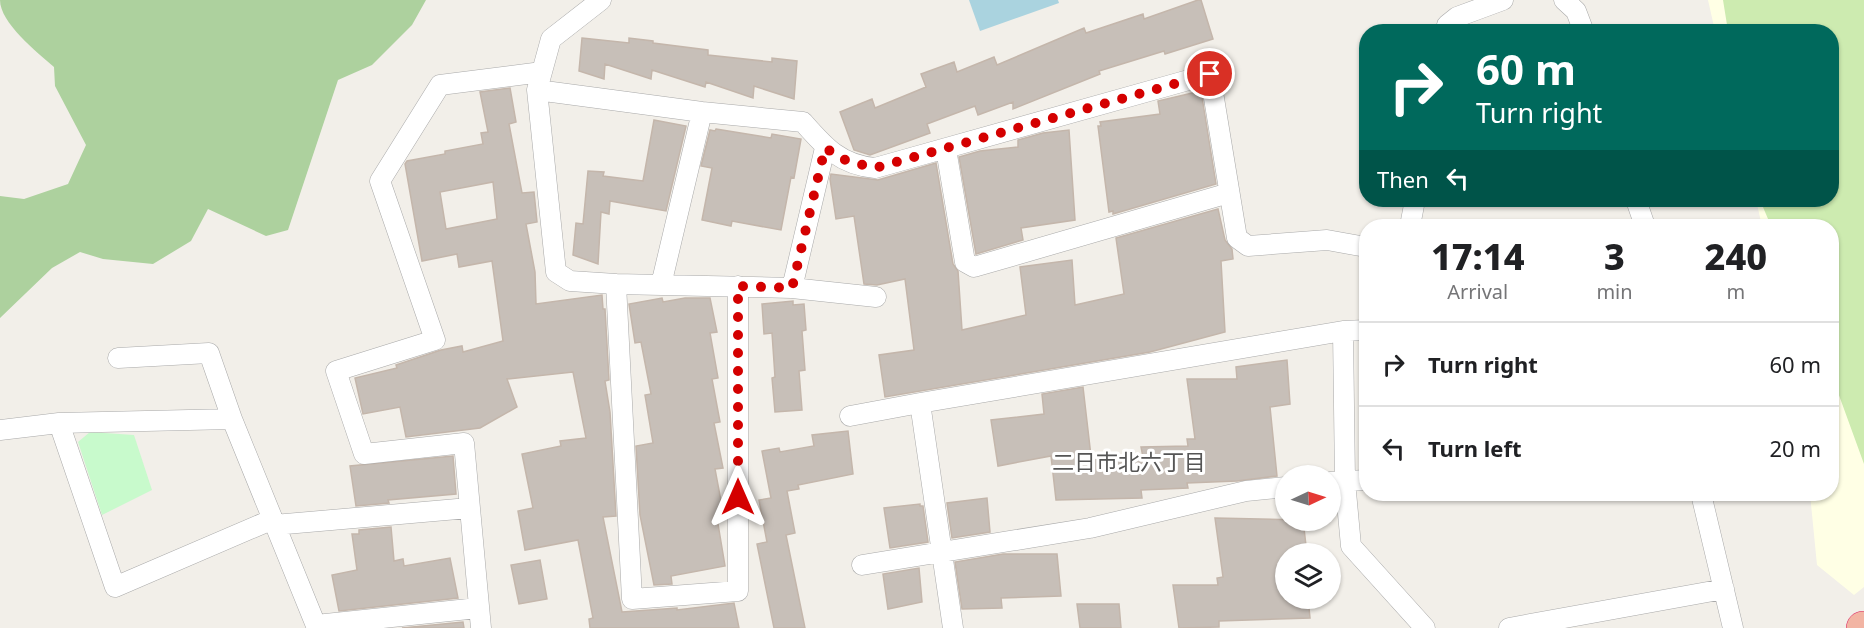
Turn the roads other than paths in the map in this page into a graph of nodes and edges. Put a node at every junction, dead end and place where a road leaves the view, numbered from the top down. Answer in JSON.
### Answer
{"nodes":[{"id":1,"x":602,"y":0,"type":"edge"},
{"id":2,"x":1503,"y":0,"type":"edge"},
{"id":3,"x":1564,"y":0,"type":"edge"},
{"id":4,"x":1448,"y":24,"type":"edge"},
{"id":5,"x":1581,"y":24,"type":"edge"},
{"id":6,"x":540,"y":81,"type":"junction"},
{"id":7,"x":702,"y":112,"type":"junction"},
{"id":8,"x":825,"y":148,"type":"junction"},
{"id":9,"x":946,"y":149,"type":"junction"},
{"id":10,"x":1229,"y":193,"type":"junction"},
{"id":11,"x":1359,"y":246,"type":"edge"},
{"id":12,"x":616,"y":284,"type":"junction"},
{"id":13,"x":661,"y":285,"type":"junction"},
{"id":14,"x":738,"y":286,"type":"junction"},
{"id":15,"x":792,"y":288,"type":"junction"},
{"id":16,"x":876,"y":297,"type":"dead end"},
{"id":17,"x":1359,"y":330,"type":"edge"},
{"id":18,"x":1342,"y":331,"type":"junction"},
{"id":19,"x":118,"y":358,"type":"dead end"},
{"id":20,"x":920,"y":403,"type":"junction"},
{"id":21,"x":850,"y":416,"type":"dead end"},
{"id":22,"x":231,"y":419,"type":"junction"},
{"id":23,"x":59,"y":423,"type":"junction"},
{"id":24,"x":0,"y":430,"type":"edge"},
{"id":25,"x":1338,"y":465,"type":"edge"},
{"id":26,"x":1359,"y":480,"type":"edge"},
{"id":27,"x":1341,"y":481,"type":"edge"},
{"id":28,"x":1275,"y":488,"type":"edge"},
{"id":29,"x":1341,"y":496,"type":"edge"},
{"id":30,"x":1703,"y":501,"type":"edge"},
{"id":31,"x":469,"y":508,"type":"junction"},
{"id":32,"x":273,"y":522,"type":"junction"},
{"id":33,"x":942,"y":552,"type":"junction"},
{"id":34,"x":862,"y":565,"type":"dead end"},
{"id":35,"x":1724,"y":589,"type":"junction"},
{"id":36,"x":478,"y":608,"type":"junction"},
{"id":37,"x":316,"y":626,"type":"edge"},
{"id":38,"x":481,"y":628,"type":"edge"},
{"id":39,"x":953,"y":628,"type":"edge"},
{"id":40,"x":1425,"y":628,"type":"edge"},
{"id":41,"x":1509,"y":628,"type":"edge"},
{"id":42,"x":1733,"y":628,"type":"edge"}],
"edges":[{"from":1,"to":6,"type":"street"},
{"from":2,"to":4,"type":"street"},
{"from":3,"to":5,"type":"street"},
{"from":6,"to":7,"type":"street"},
{"from":6,"to":12,"type":"street"},
{"from":6,"to":31,"type":"street"},
{"from":7,"to":8,"type":"street"},
{"from":7,"to":13,"type":"street"},
{"from":8,"to":9,"type":"street"},
{"from":8,"to":15,"type":"street"},
{"from":9,"to":10,"type":"street"},
{"from":9,"to":10,"type":"street"},
{"from":10,"to":11,"type":"street"},
{"from":12,"to":13,"type":"street"},
{"from":12,"to":14,"type":"street"},
{"from":13,"to":14,"type":"street"},
{"from":14,"to":15,"type":"street"},
{"from":15,"to":16,"type":"street"},
{"from":17,"to":18,"type":"street"},
{"from":18,"to":20,"type":"street"},
{"from":18,"to":25,"type":"street"},
{"from":19,"to":22,"type":"street"},
{"from":20,"to":21,"type":"street"},
{"from":20,"to":33,"type":"street"},
{"from":22,"to":23,"type":"street"},
{"from":22,"to":32,"type":"street"},
{"from":23,"to":24,"type":"street"},
{"from":23,"to":32,"type":"street"},
{"from":26,"to":27,"type":"street"},
{"from":28,"to":33,"type":"street"},
{"from":29,"to":40,"type":"street"},
{"from":30,"to":35,"type":"street"},
{"from":31,"to":32,"type":"street"},
{"from":31,"to":36,"type":"street"},
{"from":32,"to":37,"type":"street"},
{"from":33,"to":34,"type":"street"},
{"from":33,"to":39,"type":"street"},
{"from":35,"to":41,"type":"street"},
{"from":35,"to":42,"type":"street"},
{"from":36,"to":37,"type":"street"},
{"from":36,"to":38,"type":"street"}]}
